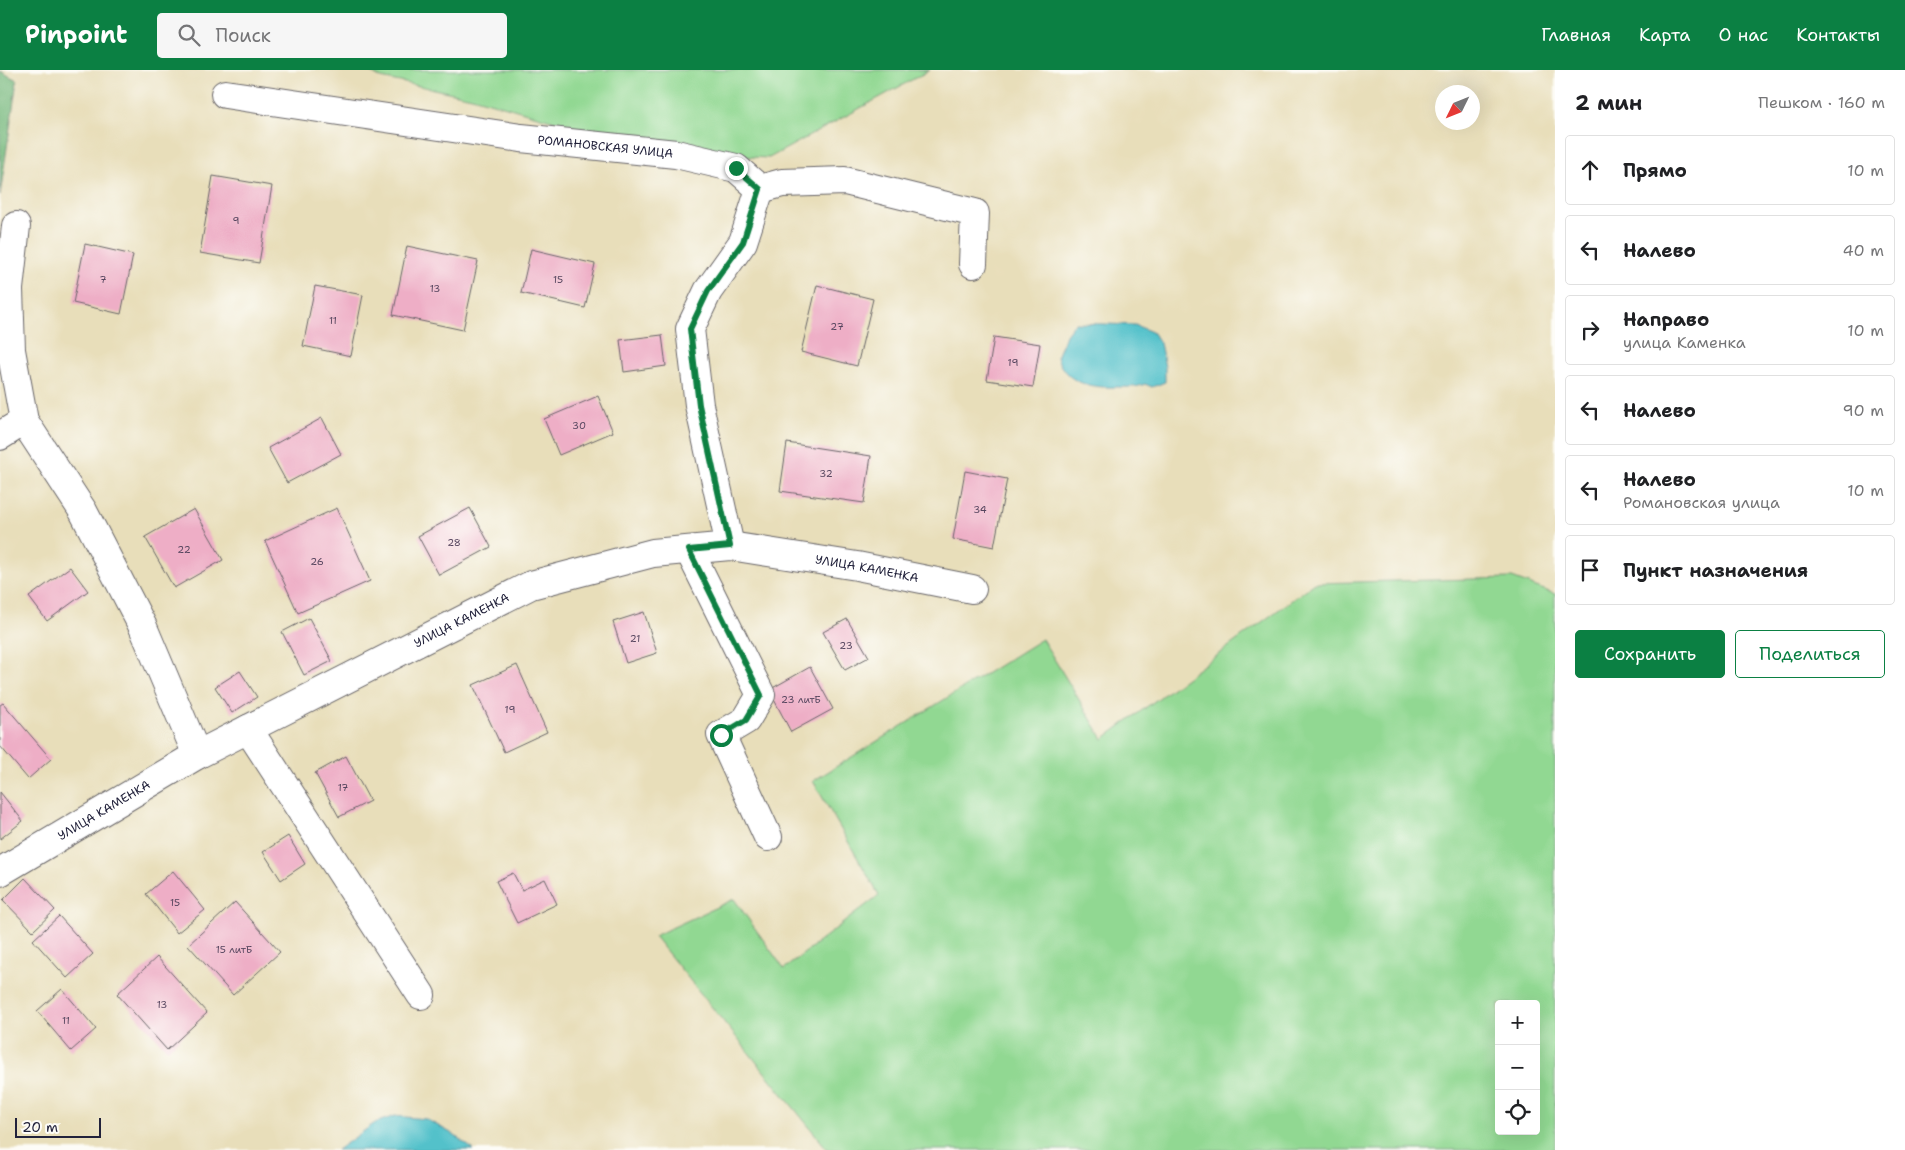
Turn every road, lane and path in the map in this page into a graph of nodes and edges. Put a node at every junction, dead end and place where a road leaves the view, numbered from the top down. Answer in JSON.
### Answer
{"nodes":[{"id":1,"x":225,"y":94,"type":"dead end"},
{"id":2,"x":760,"y":189,"type":"junction"},
{"id":3,"x":16,"y":226,"type":"dead end"},
{"id":4,"x":973,"y":264,"type":"dead end"},
{"id":5,"x":24,"y":421,"type":"junction"},
{"id":6,"x":0,"y":436,"type":"edge"},
{"id":7,"x":730,"y":546,"type":"junction"},
{"id":8,"x":689,"y":550,"type":"junction"},
{"id":9,"x":972,"y":589,"type":"dead end"},
{"id":10,"x":248,"y":729,"type":"junction"},
{"id":11,"x":197,"y":755,"type":"junction"},
{"id":12,"x":768,"y":837,"type":"dead end"},
{"id":13,"x":0,"y":872,"type":"edge"},
{"id":14,"x":421,"y":995,"type":"dead end"}],
"edges":[{"from":1,"to":2,"type":"street","name":"РОМАНОВСКАЯ УЛИЦА"},
{"from":2,"to":4,"type":"street"},
{"from":2,"to":7,"type":"street"},
{"from":3,"to":5,"type":"street"},
{"from":5,"to":6,"type":"street"},
{"from":5,"to":11,"type":"street"},
{"from":7,"to":8,"type":"street","name":"УЛИЦА КАМЕНКА"},
{"from":7,"to":9,"type":"street","name":"УЛИЦА КАМЕНКА"},
{"from":8,"to":10,"type":"street","name":"УЛИЦА КАМЕНКА"},
{"from":8,"to":12,"type":"street"},
{"from":10,"to":11,"type":"street","name":"УЛИЦА КАМЕНКА"},
{"from":10,"to":14,"type":"street"},
{"from":11,"to":13,"type":"street","name":"УЛИЦА КАМЕНКА"}]}
